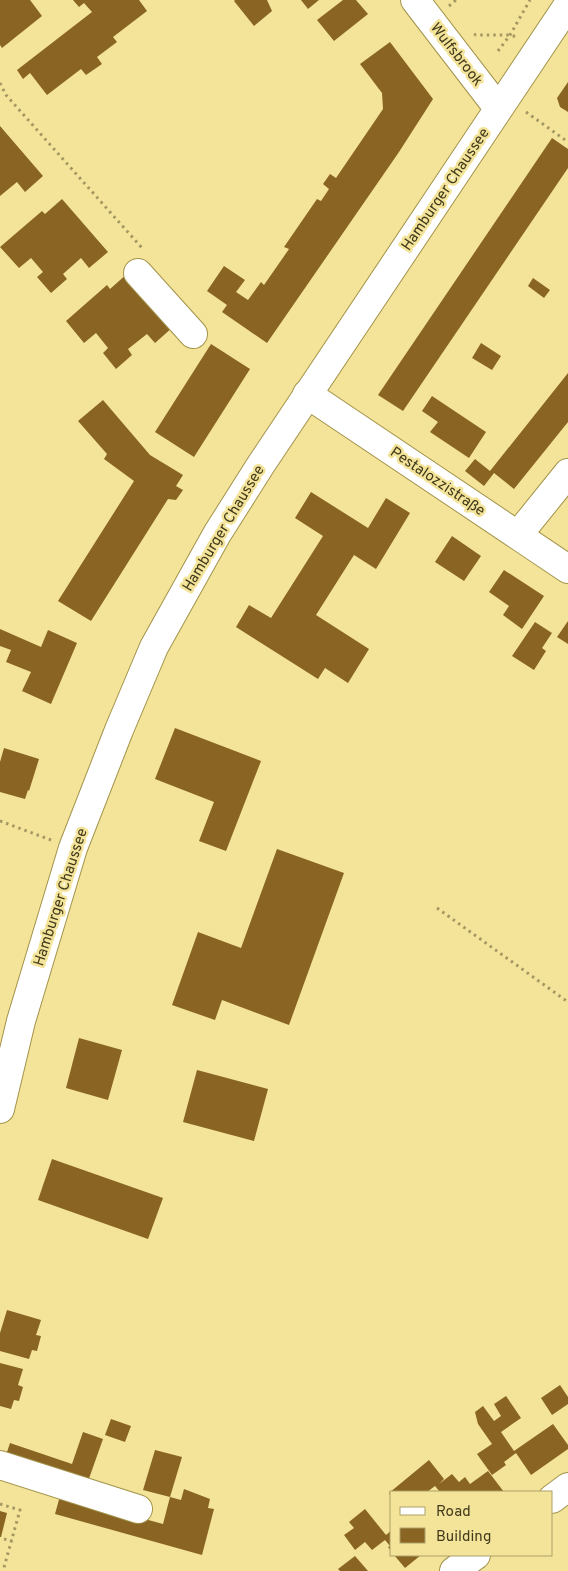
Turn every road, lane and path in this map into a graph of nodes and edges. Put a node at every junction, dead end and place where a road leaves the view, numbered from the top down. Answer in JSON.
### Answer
{"nodes":[{"id":1,"x":415,"y":0,"type":"edge"},
{"id":2,"x":442,"y":0,"type":"edge"},
{"id":3,"x":530,"y":0,"type":"edge"},
{"id":4,"x":568,"y":5,"type":"edge"},
{"id":5,"x":448,"y":7,"type":"dead end"},
{"id":6,"x":469,"y":28,"type":"dead end"},
{"id":7,"x":510,"y":35,"type":"junction"},
{"id":8,"x":541,"y":46,"type":"junction"},
{"id":9,"x":498,"y":51,"type":"dead end"},
{"id":10,"x":0,"y":83,"type":"edge"},
{"id":11,"x":502,"y":103,"type":"junction"},
{"id":12,"x":568,"y":142,"type":"edge"},
{"id":13,"x":142,"y":263,"type":"joint"},
{"id":14,"x":192,"y":334,"type":"dead end"},
{"id":15,"x":307,"y":394,"type":"junction"},
{"id":16,"x":568,"y":473,"type":"edge"},
{"id":17,"x":518,"y":535,"type":"junction"},
{"id":18,"x":568,"y":570,"type":"edge"},
{"id":19,"x":0,"y":821,"type":"edge"},
{"id":20,"x":73,"y":848,"type":"junction"},
{"id":21,"x":438,"y":908,"type":"dead end"},
{"id":22,"x":568,"y":1002,"type":"edge"},
{"id":23,"x":0,"y":1109,"type":"edge"},
{"id":24,"x":0,"y":1465,"type":"edge"},
{"id":25,"x":568,"y":1487,"type":"edge"},
{"id":26,"x":553,"y":1498,"type":"edge"},
{"id":27,"x":0,"y":1504,"type":"edge"},
{"id":28,"x":138,"y":1509,"type":"dead end"},
{"id":29,"x":4,"y":1539,"type":"dead end"},
{"id":30,"x":12,"y":1540,"type":"junction"},
{"id":31,"x":475,"y":1556,"type":"edge"},
{"id":32,"x":3,"y":1571,"type":"edge"},
{"id":33,"x":454,"y":1571,"type":"edge"}],
"edges":[{"from":1,"to":11,"type":"main road","name":"Wulfsbrook"},
{"from":2,"to":5,"type":"path"},
{"from":3,"to":7,"type":"path"},
{"from":4,"to":8,"type":"main road","name":"Hamburger Chaussee"},
{"from":6,"to":7,"type":"path"},
{"from":7,"to":8,"type":"path"},
{"from":7,"to":9,"type":"path"},
{"from":8,"to":11,"type":"main road","name":"Hamburger Chaussee"},
{"from":10,"to":13,"type":"path"},
{"from":11,"to":12,"type":"path"},
{"from":11,"to":15,"type":"main road","name":"Hamburger Chaussee"},
{"from":13,"to":14,"type":"main road"},
{"from":15,"to":17,"type":"main road","name":"Pestalozzistraße"},
{"from":15,"to":20,"type":"main road","name":"Hamburger Chaussee"},
{"from":16,"to":17,"type":"main road"},
{"from":17,"to":18,"type":"main road","name":"Pestalozzistraße"},
{"from":19,"to":20,"type":"path"},
{"from":20,"to":23,"type":"main road","name":"Hamburger Chaussee"},
{"from":21,"to":22,"type":"path"},
{"from":24,"to":28,"type":"main road"},
{"from":25,"to":26,"type":"main road"},
{"from":27,"to":30,"type":"path"},
{"from":29,"to":30,"type":"path"},
{"from":30,"to":32,"type":"path"},
{"from":31,"to":33,"type":"main road"}]}
